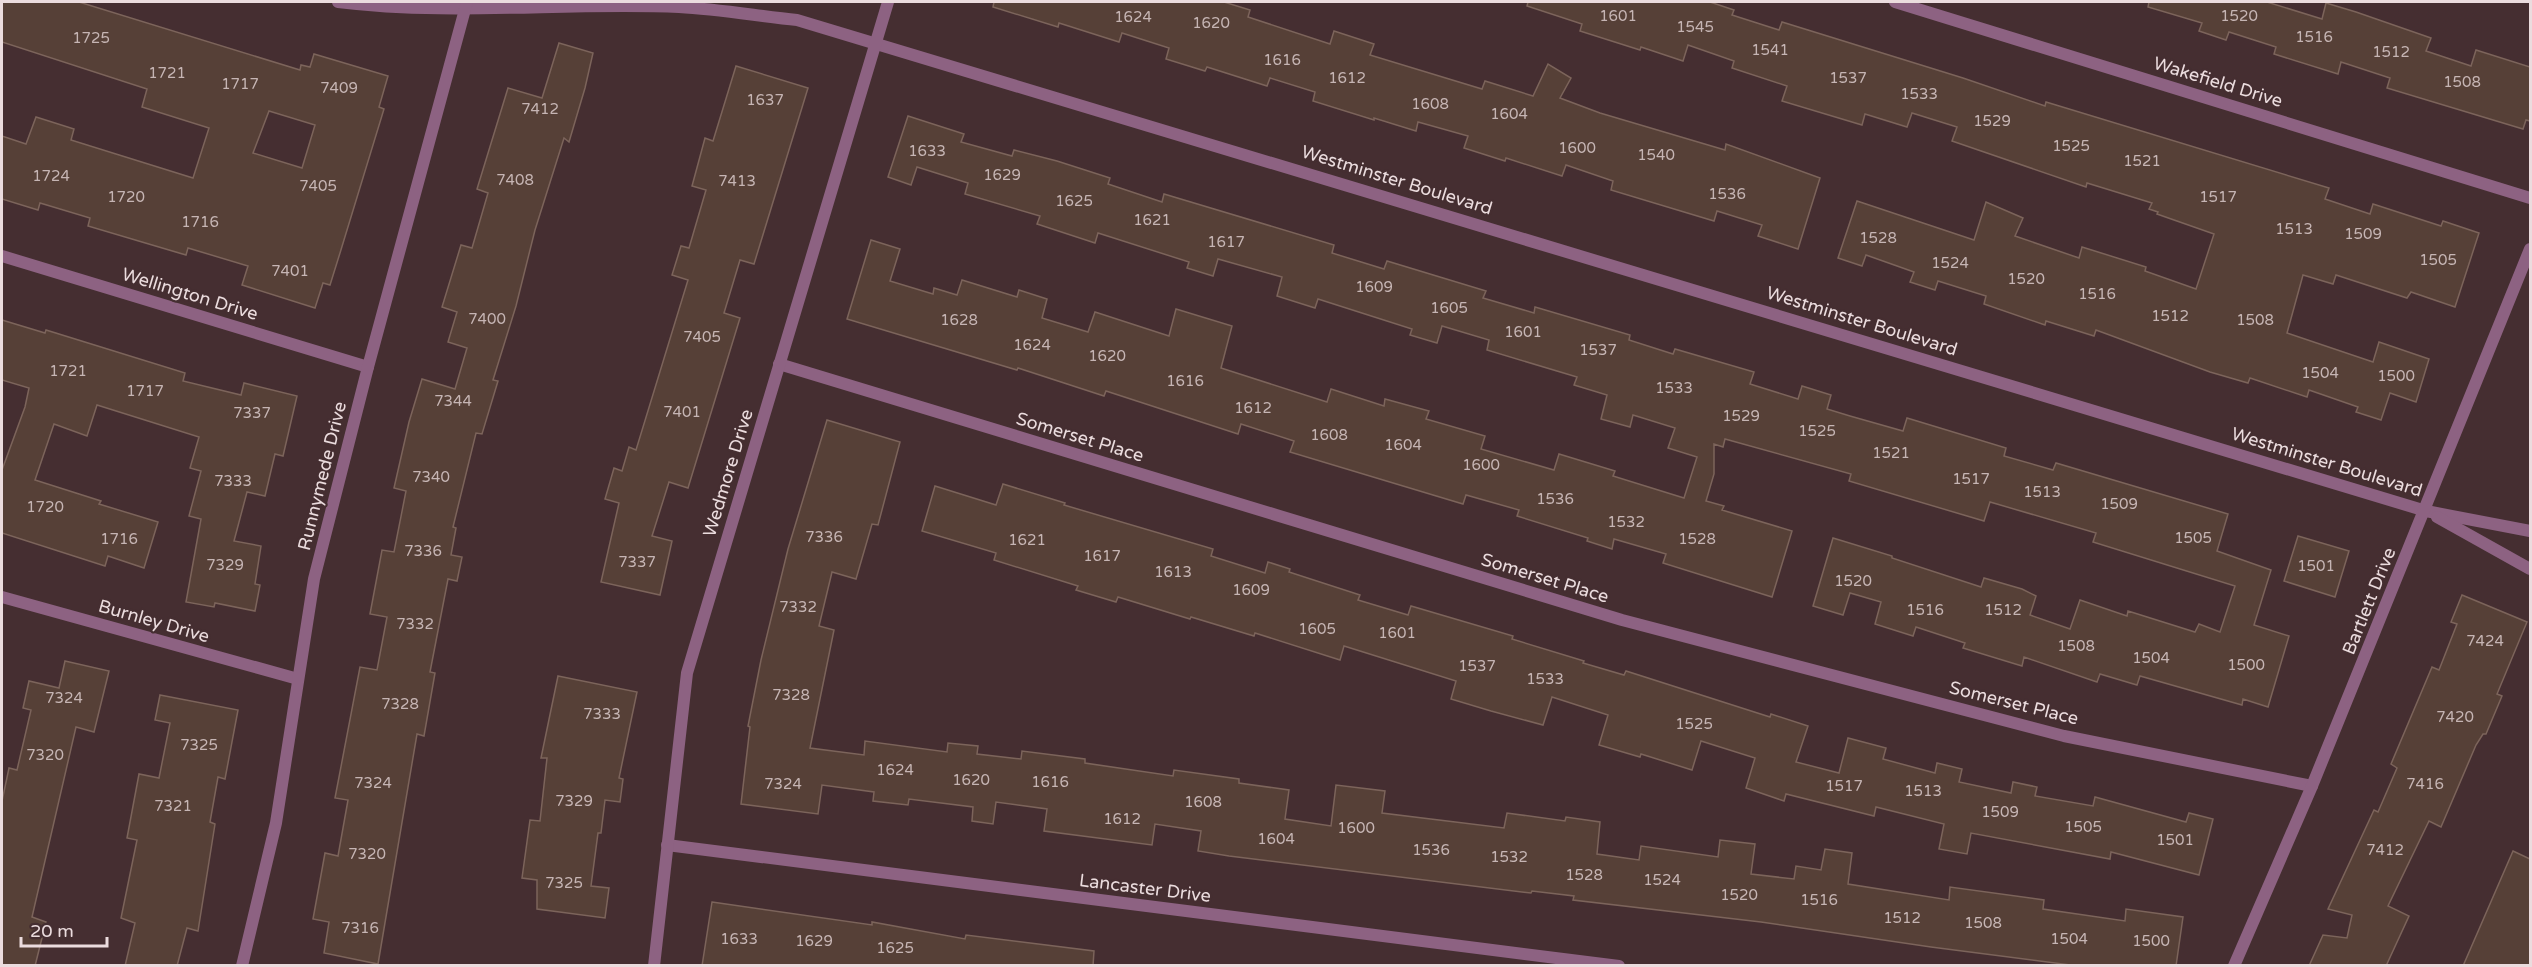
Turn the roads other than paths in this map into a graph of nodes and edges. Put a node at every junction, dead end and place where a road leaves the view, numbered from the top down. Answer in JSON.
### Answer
{"nodes":[{"id":1,"x":338,"y":2,"type":"edge"},
{"id":2,"x":888,"y":2,"type":"edge"},
{"id":3,"x":1895,"y":2,"type":"edge"},
{"id":4,"x":466,"y":6,"type":"edge"},
{"id":5,"x":876,"y":42,"type":"junction"},
{"id":6,"x":2530,"y":198,"type":"edge"},
{"id":7,"x":2530,"y":249,"type":"edge"},
{"id":8,"x":2,"y":256,"type":"edge"},
{"id":9,"x":779,"y":364,"type":"junction"},
{"id":10,"x":368,"y":367,"type":"junction"},
{"id":11,"x":2426,"y":511,"type":"junction"},
{"id":12,"x":2530,"y":531,"type":"edge"},
{"id":13,"x":2530,"y":569,"type":"edge"},
{"id":14,"x":2,"y":597,"type":"edge"},
{"id":15,"x":298,"y":679,"type":"junction"},
{"id":16,"x":2312,"y":786,"type":"junction"},
{"id":17,"x":667,"y":845,"type":"junction"},
{"id":18,"x":242,"y":966,"type":"edge"},
{"id":19,"x":654,"y":966,"type":"edge"},
{"id":20,"x":1618,"y":966,"type":"edge"},
{"id":21,"x":2234,"y":966,"type":"edge"}],
"edges":[{"from":1,"to":4,"type":"street","name":"Westminster Boulevard"},
{"from":2,"to":5,"type":"street","name":"Wedmore Drive"},
{"from":3,"to":6,"type":"street","name":"Wakefield Drive"},
{"from":4,"to":5,"type":"street","name":"Westminster Boulevard"},
{"from":4,"to":10,"type":"street","name":"Runnymede Drive"},
{"from":5,"to":9,"type":"street","name":"Wedmore Drive"},
{"from":5,"to":11,"type":"street","name":"Westminster Boulevard"},
{"from":7,"to":11,"type":"street","name":"Bartlett Drive"},
{"from":8,"to":10,"type":"street","name":"Wellington Drive"},
{"from":9,"to":16,"type":"street","name":"Somerset Place"},
{"from":9,"to":17,"type":"street","name":"Wedmore Drive"},
{"from":10,"to":15,"type":"street","name":"Runnymede Drive"},
{"from":11,"to":12,"type":"street","name":"Westminster Boulevard"},
{"from":11,"to":13,"type":"street","name":"Westminster Boulevard"},
{"from":11,"to":16,"type":"street","name":"Bartlett Drive"},
{"from":14,"to":15,"type":"street","name":"Burnley Drive"},
{"from":15,"to":18,"type":"street","name":"Runnymede Drive"},
{"from":16,"to":21,"type":"street","name":"Bartlett Drive"},
{"from":17,"to":19,"type":"street","name":"Wedmore Drive"},
{"from":17,"to":20,"type":"street","name":"Lancaster Drive"}]}
